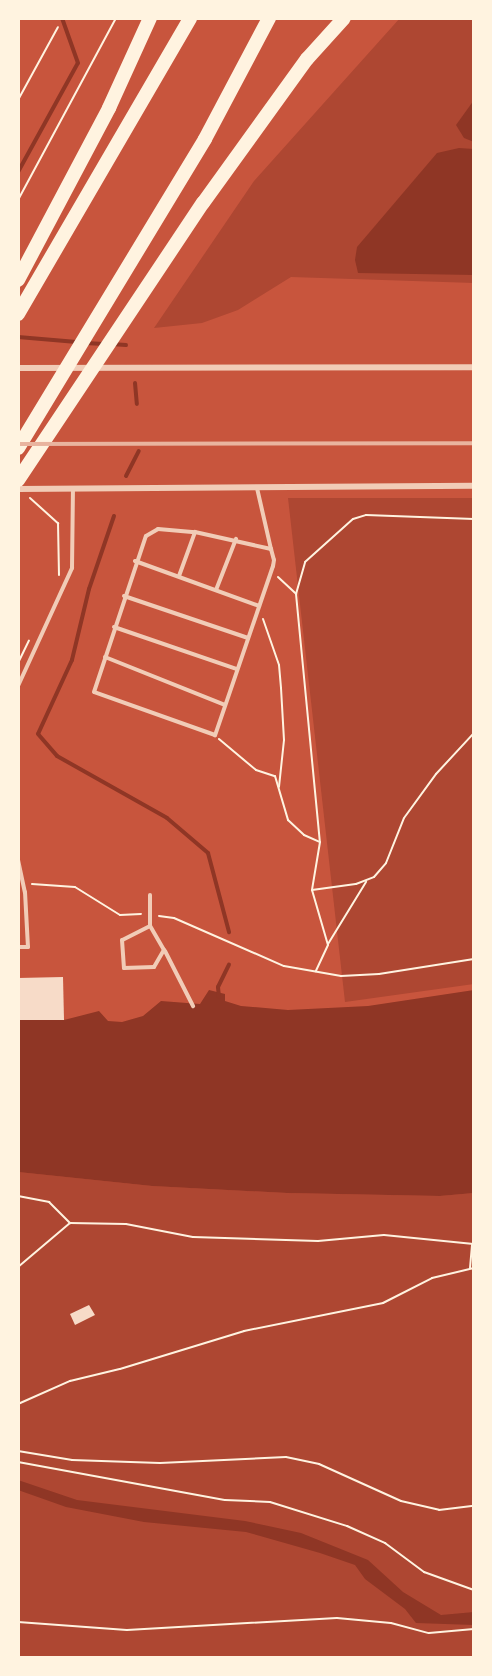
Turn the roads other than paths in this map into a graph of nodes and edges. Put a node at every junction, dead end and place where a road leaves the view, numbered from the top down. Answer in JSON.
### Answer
{"nodes":[{"id":1,"x":150,"y":18,"type":"edge"},
{"id":2,"x":190,"y":18,"type":"edge"},
{"id":3,"x":269,"y":18,"type":"edge"},
{"id":4,"x":344,"y":18,"type":"edge"},
{"id":5,"x":18,"y":280,"type":"edge"},
{"id":6,"x":18,"y":314,"type":"edge"},
{"id":7,"x":474,"y":367,"type":"edge"},
{"id":8,"x":18,"y":368,"type":"edge"},
{"id":9,"x":18,"y":448,"type":"edge"},
{"id":10,"x":18,"y":480,"type":"edge"},
{"id":11,"x":474,"y":486,"type":"edge"},
{"id":12,"x":256,"y":488,"type":"junction"},
{"id":13,"x":18,"y":489,"type":"edge"},
{"id":14,"x":73,"y":491,"type":"junction"},
{"id":15,"x":195,"y":532,"type":"junction"},
{"id":16,"x":236,"y":539,"type":"junction"},
{"id":17,"x":271,"y":549,"type":"junction"},
{"id":18,"x":135,"y":561,"type":"junction"},
{"id":19,"x":179,"y":577,"type":"junction"},
{"id":20,"x":216,"y":590,"type":"junction"},
{"id":21,"x":124,"y":596,"type":"junction"},
{"id":22,"x":259,"y":606,"type":"junction"},
{"id":23,"x":114,"y":627,"type":"junction"},
{"id":24,"x":248,"y":638,"type":"junction"},
{"id":25,"x":105,"y":657,"type":"junction"},
{"id":26,"x":237,"y":669,"type":"junction"},
{"id":27,"x":18,"y":686,"type":"edge"},
{"id":28,"x":225,"y":705,"type":"junction"},
{"id":29,"x":18,"y":860,"type":"edge"},
{"id":30,"x":150,"y":895,"type":"dead end"},
{"id":31,"x":150,"y":926,"type":"junction"},
{"id":32,"x":18,"y":947,"type":"edge"},
{"id":33,"x":164,"y":950,"type":"junction"},
{"id":34,"x":193,"y":1006,"type":"dead end"}],
"edges":[{"from":1,"to":5,"type":"highway"},
{"from":2,"to":6,"type":"highway"},
{"from":3,"to":9,"type":"highway"},
{"from":4,"to":10,"type":"highway"},
{"from":7,"to":8,"type":"street"},
{"from":11,"to":12,"type":"street"},
{"from":12,"to":14,"type":"street"},
{"from":12,"to":17,"type":"lane"},
{"from":13,"to":14,"type":"street"},
{"from":14,"to":27,"type":"lane"},
{"from":15,"to":16,"type":"lane"},
{"from":15,"to":18,"type":"lane"},
{"from":15,"to":19,"type":"lane"},
{"from":16,"to":17,"type":"lane"},
{"from":16,"to":20,"type":"lane"},
{"from":17,"to":22,"type":"lane"},
{"from":18,"to":19,"type":"lane"},
{"from":18,"to":21,"type":"lane"},
{"from":19,"to":20,"type":"lane"},
{"from":20,"to":22,"type":"lane"},
{"from":21,"to":23,"type":"lane"},
{"from":21,"to":24,"type":"lane"},
{"from":22,"to":24,"type":"lane"},
{"from":23,"to":25,"type":"lane"},
{"from":23,"to":26,"type":"lane"},
{"from":24,"to":26,"type":"lane"},
{"from":25,"to":28,"type":"lane"},
{"from":25,"to":28,"type":"lane"},
{"from":26,"to":28,"type":"lane"},
{"from":29,"to":32,"type":"lane"},
{"from":30,"to":31,"type":"lane"},
{"from":31,"to":33,"type":"lane"},
{"from":31,"to":33,"type":"lane"},
{"from":33,"to":34,"type":"lane"}]}
